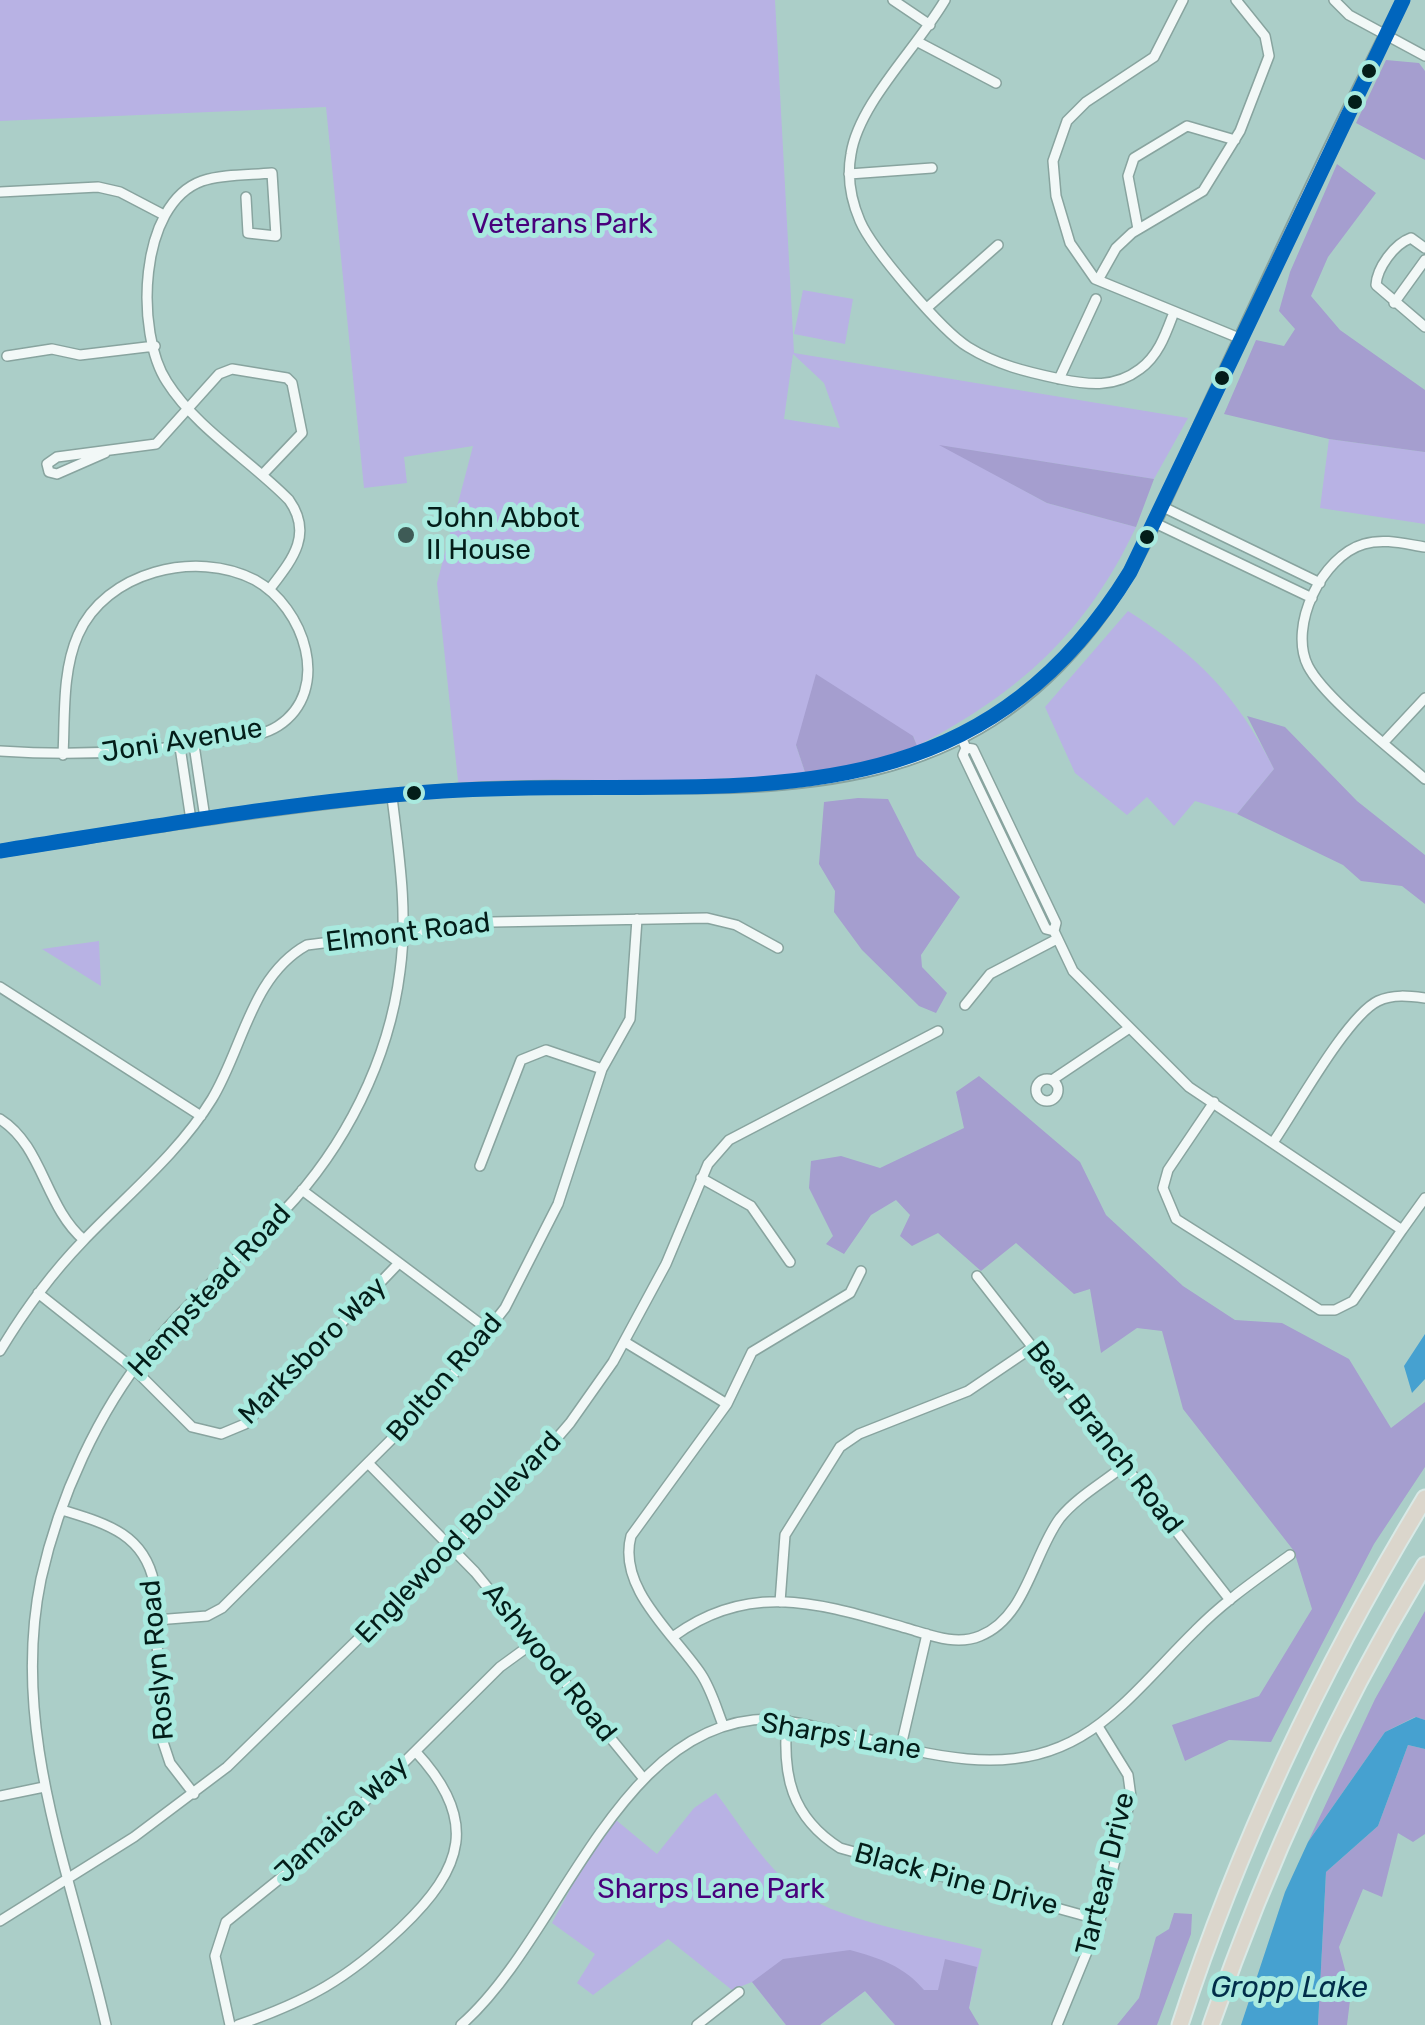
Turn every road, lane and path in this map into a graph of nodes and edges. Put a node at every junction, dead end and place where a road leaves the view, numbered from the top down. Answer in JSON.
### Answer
{"nodes":[{"id":1,"x":893,"y":0,"type":"edge"},
{"id":2,"x":945,"y":0,"type":"edge"},
{"id":3,"x":1183,"y":0,"type":"edge"},
{"id":4,"x":1236,"y":0,"type":"edge"},
{"id":5,"x":1334,"y":0,"type":"edge"},
{"id":6,"x":1402,"y":0,"type":"edge"},
{"id":7,"x":930,"y":25,"type":"junction"},
{"id":8,"x":1384,"y":36,"type":"junction"},
{"id":9,"x":920,"y":43,"type":"junction"},
{"id":10,"x":1425,"y":56,"type":"edge"},
{"id":11,"x":996,"y":83,"type":"dead end"},
{"id":12,"x":1235,"y":140,"type":"junction"},
{"id":13,"x":932,"y":168,"type":"dead end"},
{"id":14,"x":849,"y":174,"type":"junction"},
{"id":15,"x":0,"y":192,"type":"edge"},
{"id":16,"x":246,"y":198,"type":"dead end"},
{"id":17,"x":164,"y":215,"type":"junction"},
{"id":18,"x":1138,"y":229,"type":"junction"},
{"id":19,"x":998,"y":245,"type":"dead end"},
{"id":20,"x":1425,"y":248,"type":"edge"},
{"id":21,"x":1425,"y":260,"type":"edge"},
{"id":22,"x":1098,"y":280,"type":"junction"},
{"id":23,"x":1096,"y":299,"type":"dead end"},
{"id":24,"x":1394,"y":303,"type":"junction"},
{"id":25,"x":928,"y":307,"type":"junction"},
{"id":26,"x":1174,"y":312,"type":"junction"},
{"id":27,"x":1425,"y":327,"type":"edge"},
{"id":28,"x":1240,"y":338,"type":"junction"},
{"id":29,"x":155,"y":346,"type":"junction"},
{"id":30,"x":7,"y":356,"type":"dead end"},
{"id":31,"x":1060,"y":378,"type":"junction"},
{"id":32,"x":190,"y":409,"type":"junction"},
{"id":33,"x":106,"y":452,"type":"junction"},
{"id":34,"x":264,"y":474,"type":"junction"},
{"id":35,"x":1161,"y":506,"type":"junction"},
{"id":36,"x":1153,"y":522,"type":"junction"},
{"id":37,"x":1425,"y":547,"type":"edge"},
{"id":38,"x":1320,"y":584,"type":"junction"},
{"id":39,"x":269,"y":590,"type":"junction"},
{"id":40,"x":1312,"y":598,"type":"junction"},
{"id":41,"x":1425,"y":698,"type":"edge"},
{"id":42,"x":964,"y":742,"type":"junction"},
{"id":43,"x":1384,"y":742,"type":"junction"},
{"id":44,"x":194,"y":745,"type":"junction"},
{"id":45,"x":180,"y":747,"type":"junction"},
{"id":46,"x":0,"y":751,"type":"edge"},
{"id":47,"x":63,"y":755,"type":"junction"},
{"id":48,"x":1425,"y":779,"type":"edge"},
{"id":49,"x":392,"y":797,"type":"junction"},
{"id":50,"x":205,"y":818,"type":"junction"},
{"id":51,"x":191,"y":820,"type":"junction"},
{"id":52,"x":0,"y":852,"type":"edge"},
{"id":53,"x":637,"y":920,"type":"junction"},
{"id":54,"x":404,"y":931,"type":"junction"},
{"id":55,"x":1055,"y":935,"type":"junction"},
{"id":56,"x":778,"y":948,"type":"dead end"},
{"id":57,"x":0,"y":987,"type":"edge"},
{"id":58,"x":1425,"y":998,"type":"edge"},
{"id":59,"x":965,"y":1005,"type":"dead end"},
{"id":60,"x":1128,"y":1028,"type":"junction"},
{"id":61,"x":938,"y":1031,"type":"dead end"},
{"id":62,"x":602,"y":1069,"type":"junction"},
{"id":63,"x":1052,"y":1080,"type":"dead end"},
{"id":64,"x":1214,"y":1102,"type":"junction"},
{"id":65,"x":202,"y":1116,"type":"junction"},
{"id":66,"x":0,"y":1119,"type":"edge"},
{"id":67,"x":1274,"y":1141,"type":"junction"},
{"id":68,"x":480,"y":1166,"type":"dead end"},
{"id":69,"x":701,"y":1178,"type":"junction"},
{"id":70,"x":302,"y":1190,"type":"junction"},
{"id":71,"x":1425,"y":1198,"type":"edge"},
{"id":72,"x":1402,"y":1230,"type":"junction"},
{"id":73,"x":84,"y":1240,"type":"junction"},
{"id":74,"x":790,"y":1262,"type":"dead end"},
{"id":75,"x":398,"y":1264,"type":"junction"},
{"id":76,"x":862,"y":1271,"type":"dead end"},
{"id":77,"x":978,"y":1276,"type":"dead end"},
{"id":78,"x":38,"y":1293,"type":"junction"},
{"id":79,"x":490,"y":1332,"type":"junction"},
{"id":80,"x":624,"y":1342,"type":"junction"},
{"id":81,"x":1033,"y":1347,"type":"junction"},
{"id":82,"x":0,"y":1351,"type":"edge"},
{"id":83,"x":134,"y":1369,"type":"junction"},
{"id":84,"x":726,"y":1404,"type":"junction"},
{"id":85,"x":368,"y":1463,"type":"junction"},
{"id":86,"x":1125,"y":1465,"type":"junction"},
{"id":87,"x":1425,"y":1498,"type":"edge"},
{"id":88,"x":62,"y":1510,"type":"junction"},
{"id":89,"x":452,"y":1549,"type":"junction"},
{"id":90,"x":1290,"y":1555,"type":"dead end"},
{"id":91,"x":1425,"y":1565,"type":"edge"},
{"id":92,"x":1230,"y":1600,"type":"junction"},
{"id":93,"x":780,"y":1602,"type":"junction"},
{"id":94,"x":156,"y":1620,"type":"junction"},
{"id":95,"x":927,"y":1634,"type":"junction"},
{"id":96,"x":674,"y":1636,"type":"junction"},
{"id":97,"x":534,"y":1643,"type":"junction"},
{"id":98,"x":786,"y":1720,"type":"junction"},
{"id":99,"x":722,"y":1725,"type":"junction"},
{"id":100,"x":1098,"y":1728,"type":"junction"},
{"id":101,"x":901,"y":1746,"type":"junction"},
{"id":102,"x":416,"y":1752,"type":"junction"},
{"id":103,"x":644,"y":1779,"type":"junction"},
{"id":104,"x":44,"y":1788,"type":"junction"},
{"id":105,"x":194,"y":1794,"type":"junction"},
{"id":106,"x":0,"y":1796,"type":"edge"},
{"id":107,"x":64,"y":1878,"type":"junction"},
{"id":108,"x":1100,"y":1920,"type":"junction"},
{"id":109,"x":0,"y":1921,"type":"edge"},
{"id":110,"x":738,"y":1992,"type":"dead end"},
{"id":111,"x":106,"y":2025,"type":"edge"},
{"id":112,"x":230,"y":2025,"type":"edge"},
{"id":113,"x":238,"y":2025,"type":"edge"},
{"id":114,"x":461,"y":2025,"type":"edge"},
{"id":115,"x":697,"y":2025,"type":"edge"},
{"id":116,"x":1057,"y":2025,"type":"edge"},
{"id":117,"x":1180,"y":2025,"type":"edge"},
{"id":118,"x":1211,"y":2025,"type":"edge"}],
"edges":[{"from":1,"to":7,"type":"street"},
{"from":2,"to":7,"type":"street"},
{"from":3,"to":22,"type":"street"},
{"from":4,"to":12,"type":"street"},
{"from":5,"to":8,"type":"street"},
{"from":6,"to":8,"type":"street"},
{"from":7,"to":9,"type":"street"},
{"from":8,"to":10,"type":"street"},
{"from":8,"to":28,"type":"street"},
{"from":9,"to":11,"type":"street"},
{"from":9,"to":14,"type":"street"},
{"from":12,"to":18,"type":"street"},
{"from":12,"to":18,"type":"street"},
{"from":13,"to":14,"type":"street"},
{"from":14,"to":25,"type":"street"},
{"from":15,"to":17,"type":"street"},
{"from":16,"to":17,"type":"street"},
{"from":17,"to":29,"type":"street"},
{"from":18,"to":22,"type":"street"},
{"from":19,"to":25,"type":"street"},
{"from":20,"to":24,"type":"street"},
{"from":21,"to":24,"type":"street"},
{"from":22,"to":26,"type":"street"},
{"from":23,"to":31,"type":"street"},
{"from":24,"to":27,"type":"street"},
{"from":25,"to":31,"type":"street"},
{"from":26,"to":28,"type":"street"},
{"from":26,"to":31,"type":"street"},
{"from":28,"to":35,"type":"street"},
{"from":29,"to":30,"type":"street"},
{"from":29,"to":32,"type":"street"},
{"from":32,"to":33,"type":"street"},
{"from":32,"to":34,"type":"street"},
{"from":32,"to":34,"type":"street"},
{"from":33,"to":33,"type":"street"},
{"from":34,"to":39,"type":"street"},
{"from":35,"to":36,"type":"street"},
{"from":35,"to":38,"type":"street"},
{"from":36,"to":40,"type":"street"},
{"from":36,"to":42,"type":"street"},
{"from":37,"to":38,"type":"street"},
{"from":38,"to":40,"type":"street"},
{"from":39,"to":44,"type":"street","name":"Joni Avenue"},
{"from":39,"to":47,"type":"street","name":"Joni Avenue"},
{"from":40,"to":43,"type":"street"},
{"from":41,"to":43,"type":"street"},
{"from":42,"to":49,"type":"street"},
{"from":42,"to":55,"type":"street"},
{"from":43,"to":48,"type":"street"},
{"from":44,"to":45,"type":"street","name":"Joni Avenue"},
{"from":44,"to":50,"type":"street"},
{"from":45,"to":47,"type":"street","name":"Joni Avenue"},
{"from":45,"to":51,"type":"street"},
{"from":46,"to":47,"type":"street","name":"Joni Avenue"},
{"from":49,"to":50,"type":"street"},
{"from":49,"to":54,"type":"street","name":"Hempstead Road"},
{"from":50,"to":51,"type":"street"},
{"from":51,"to":52,"type":"street"},
{"from":53,"to":54,"type":"street","name":"Elmont Road"},
{"from":53,"to":56,"type":"street","name":"Elmont Road"},
{"from":53,"to":62,"type":"street","name":"Bolton Road"},
{"from":54,"to":65,"type":"street","name":"Elmont Road"},
{"from":54,"to":70,"type":"street","name":"Hempstead Road"},
{"from":55,"to":59,"type":"street"},
{"from":55,"to":60,"type":"street"},
{"from":57,"to":65,"type":"street"},
{"from":58,"to":67,"type":"street"},
{"from":60,"to":63,"type":"street"},
{"from":60,"to":64,"type":"street"},
{"from":61,"to":69,"type":"street","name":"Englewood Boulevard"},
{"from":62,"to":68,"type":"street"},
{"from":62,"to":79,"type":"street","name":"Bolton Road"},
{"from":64,"to":67,"type":"street"},
{"from":64,"to":72,"type":"street"},
{"from":65,"to":73,"type":"street","name":"Elmont Road"},
{"from":66,"to":73,"type":"street"},
{"from":67,"to":72,"type":"street"},
{"from":69,"to":74,"type":"street"},
{"from":69,"to":80,"type":"street","name":"Englewood Boulevard"},
{"from":70,"to":75,"type":"street"},
{"from":70,"to":83,"type":"street","name":"Hempstead Road"},
{"from":71,"to":72,"type":"street"},
{"from":73,"to":78,"type":"street","name":"Elmont Road"},
{"from":75,"to":79,"type":"street"},
{"from":75,"to":83,"type":"street","name":"Marksboro Way"},
{"from":76,"to":84,"type":"street"},
{"from":77,"to":81,"type":"street","name":"Bear Branch Road"},
{"from":78,"to":82,"type":"street","name":"Elmont Road"},
{"from":78,"to":83,"type":"street","name":"Marksboro Way"},
{"from":79,"to":85,"type":"street","name":"Bolton Road"},
{"from":80,"to":84,"type":"street"},
{"from":80,"to":89,"type":"street","name":"Englewood Boulevard"},
{"from":81,"to":86,"type":"street","name":"Bear Branch Road"},
{"from":81,"to":93,"type":"street"},
{"from":83,"to":88,"type":"street","name":"Hempstead Road"},
{"from":84,"to":96,"type":"street"},
{"from":85,"to":89,"type":"street","name":"Ashwood Road"},
{"from":85,"to":94,"type":"street","name":"Bolton Road"},
{"from":86,"to":92,"type":"street","name":"Bear Branch Road"},
{"from":86,"to":95,"type":"street"},
{"from":87,"to":117,"type":"highway"},
{"from":88,"to":94,"type":"street","name":"Roslyn Road"},
{"from":88,"to":104,"type":"street","name":"Hempstead Road"},
{"from":89,"to":97,"type":"street","name":"Ashwood Road"},
{"from":89,"to":105,"type":"street","name":"Englewood Boulevard"},
{"from":90,"to":92,"type":"street","name":"Sharps Lane"},
{"from":91,"to":118,"type":"highway"},
{"from":92,"to":100,"type":"street","name":"Sharps Lane"},
{"from":93,"to":95,"type":"street"},
{"from":93,"to":96,"type":"street"},
{"from":94,"to":105,"type":"street","name":"Roslyn Road"},
{"from":95,"to":101,"type":"street"},
{"from":96,"to":99,"type":"street"},
{"from":97,"to":102,"type":"street","name":"Jamaica Way"},
{"from":97,"to":103,"type":"street","name":"Ashwood Road"},
{"from":98,"to":99,"type":"street","name":"Sharps Lane"},
{"from":98,"to":101,"type":"street","name":"Sharps Lane"},
{"from":98,"to":108,"type":"street","name":"Black Pine Drive"},
{"from":99,"to":103,"type":"street","name":"Sharps Lane"},
{"from":100,"to":101,"type":"street","name":"Sharps Lane"},
{"from":100,"to":108,"type":"street","name":"Tartear Drive"},
{"from":102,"to":112,"type":"street","name":"Jamaica Way"},
{"from":102,"to":113,"type":"street"},
{"from":103,"to":114,"type":"street","name":"Sharps Lane"},
{"from":104,"to":106,"type":"street"},
{"from":104,"to":107,"type":"street","name":"Hempstead Road"},
{"from":105,"to":107,"type":"street","name":"Englewood Boulevard"},
{"from":107,"to":109,"type":"street","name":"Englewood Boulevard"},
{"from":107,"to":111,"type":"street","name":"Hempstead Road"},
{"from":108,"to":116,"type":"street","name":"Tartear Drive"},
{"from":110,"to":115,"type":"street"}]}
